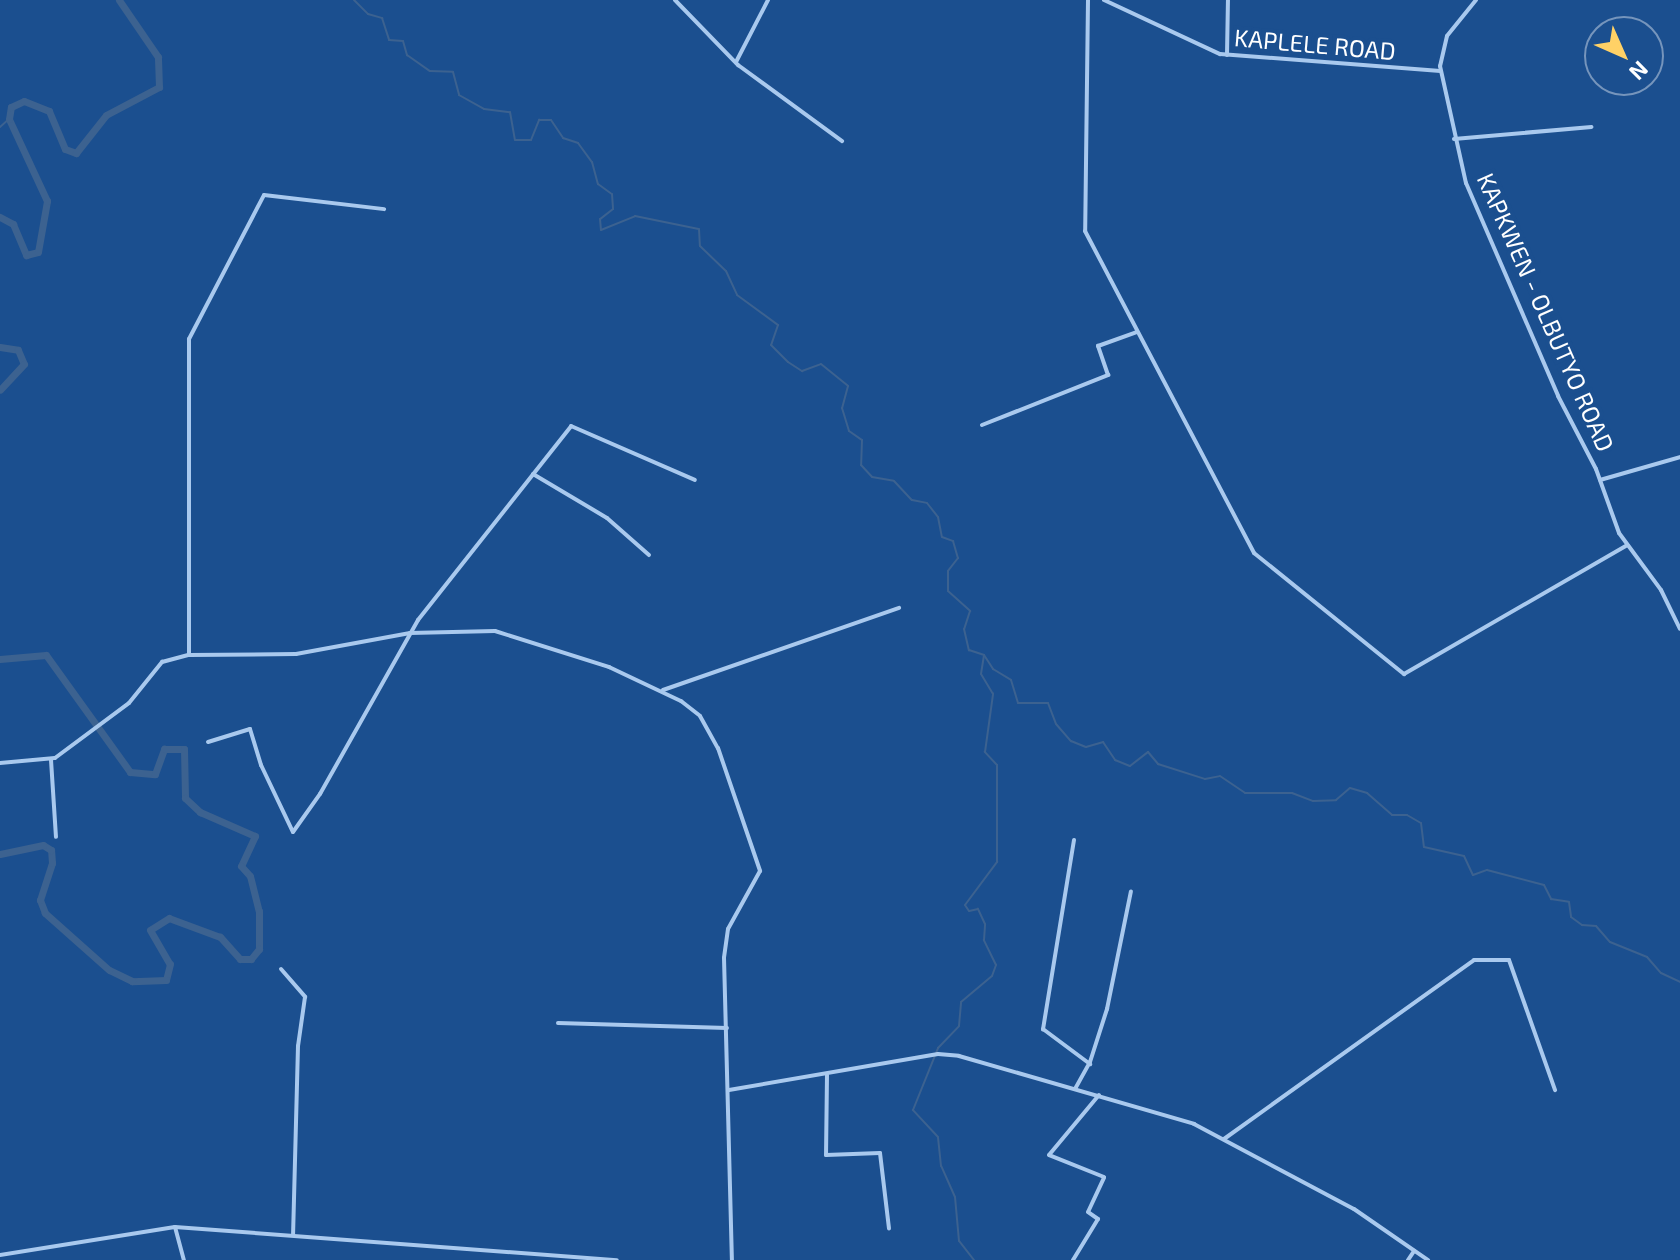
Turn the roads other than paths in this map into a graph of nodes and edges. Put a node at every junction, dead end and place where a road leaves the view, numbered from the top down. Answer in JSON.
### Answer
{"nodes":[{"id":1,"x":675,"y":0,"type":"edge"},
{"id":2,"x":768,"y":0,"type":"edge"},
{"id":3,"x":1088,"y":0,"type":"edge"},
{"id":4,"x":1104,"y":0,"type":"edge"},
{"id":5,"x":1228,"y":0,"type":"edge"},
{"id":6,"x":1476,"y":0,"type":"edge"},
{"id":7,"x":1227,"y":55,"type":"junction"},
{"id":8,"x":736,"y":62,"type":"junction"},
{"id":9,"x":1440,"y":71,"type":"junction"},
{"id":10,"x":1591,"y":127,"type":"dead end"},
{"id":11,"x":1454,"y":139,"type":"junction"},
{"id":12,"x":842,"y":141,"type":"dead end"},
{"id":13,"x":384,"y":209,"type":"dead end"},
{"id":14,"x":1137,"y":332,"type":"junction"},
{"id":15,"x":982,"y":425,"type":"dead end"},
{"id":16,"x":1680,"y":457,"type":"edge"},
{"id":17,"x":533,"y":474,"type":"junction"},
{"id":18,"x":695,"y":480,"type":"dead end"},
{"id":19,"x":1600,"y":480,"type":"junction"},
{"id":20,"x":1627,"y":545,"type":"junction"},
{"id":21,"x":649,"y":555,"type":"dead end"},
{"id":22,"x":899,"y":608,"type":"dead end"},
{"id":23,"x":1680,"y":629,"type":"edge"},
{"id":24,"x":410,"y":633,"type":"junction"},
{"id":25,"x":189,"y":655,"type":"junction"},
{"id":26,"x":663,"y":690,"type":"junction"},
{"id":27,"x":208,"y":742,"type":"dead end"},
{"id":28,"x":51,"y":760,"type":"junction"},
{"id":29,"x":0,"y":763,"type":"edge"},
{"id":30,"x":56,"y":837,"type":"dead end"},
{"id":31,"x":1074,"y":840,"type":"dead end"},
{"id":32,"x":1131,"y":891,"type":"dead end"},
{"id":33,"x":281,"y":969,"type":"dead end"},
{"id":34,"x":558,"y":1023,"type":"dead end"},
{"id":35,"x":727,"y":1028,"type":"junction"},
{"id":36,"x":1090,"y":1064,"type":"junction"},
{"id":37,"x":827,"y":1075,"type":"junction"},
{"id":38,"x":1075,"y":1089,"type":"junction"},
{"id":39,"x":729,"y":1090,"type":"junction"},
{"id":40,"x":1555,"y":1090,"type":"dead end"},
{"id":41,"x":1099,"y":1095,"type":"junction"},
{"id":42,"x":1224,"y":1139,"type":"junction"},
{"id":43,"x":175,"y":1227,"type":"junction"},
{"id":44,"x":889,"y":1228,"type":"dead end"},
{"id":45,"x":293,"y":1235,"type":"junction"},
{"id":46,"x":1414,"y":1251,"type":"junction"},
{"id":47,"x":0,"y":1255,"type":"edge"},
{"id":48,"x":184,"y":1260,"type":"edge"},
{"id":49,"x":617,"y":1260,"type":"edge"},
{"id":50,"x":732,"y":1260,"type":"edge"},
{"id":51,"x":1073,"y":1260,"type":"edge"},
{"id":52,"x":1408,"y":1260,"type":"edge"},
{"id":53,"x":1428,"y":1260,"type":"edge"}],
"edges":[{"from":1,"to":8,"type":"street"},
{"from":2,"to":8,"type":"street"},
{"from":3,"to":14,"type":"street"},
{"from":4,"to":7,"type":"street","name":"KAPLELE ROAD"},
{"from":5,"to":7,"type":"street"},
{"from":6,"to":9,"type":"street","name":"KAPKWEN - OLBUTYO ROAD"},
{"from":7,"to":9,"type":"street","name":"KAPLELE ROAD"},
{"from":8,"to":12,"type":"street"},
{"from":9,"to":11,"type":"street","name":"KAPKWEN - OLBUTYO ROAD"},
{"from":10,"to":11,"type":"street"},
{"from":11,"to":19,"type":"street","name":"KAPKWEN - OLBUTYO ROAD"},
{"from":13,"to":25,"type":"street"},
{"from":14,"to":15,"type":"street"},
{"from":14,"to":20,"type":"street"},
{"from":16,"to":19,"type":"street"},
{"from":17,"to":18,"type":"street"},
{"from":17,"to":21,"type":"street"},
{"from":17,"to":24,"type":"street"},
{"from":19,"to":20,"type":"street","name":"KAPKWEN - OLBUTYO ROAD"},
{"from":20,"to":23,"type":"street","name":"KAPKWEN - OLBUTYO ROAD"},
{"from":22,"to":26,"type":"street"},
{"from":24,"to":25,"type":"street"},
{"from":24,"to":26,"type":"street"},
{"from":24,"to":27,"type":"street"},
{"from":25,"to":28,"type":"street"},
{"from":26,"to":35,"type":"street"},
{"from":28,"to":29,"type":"street"},
{"from":28,"to":30,"type":"street"},
{"from":31,"to":36,"type":"street"},
{"from":32,"to":36,"type":"street"},
{"from":33,"to":45,"type":"street"},
{"from":34,"to":35,"type":"street"},
{"from":35,"to":39,"type":"street"},
{"from":36,"to":38,"type":"street"},
{"from":37,"to":38,"type":"street"},
{"from":37,"to":39,"type":"street"},
{"from":37,"to":44,"type":"street"},
{"from":38,"to":41,"type":"street"},
{"from":39,"to":50,"type":"street"},
{"from":40,"to":42,"type":"street"},
{"from":41,"to":42,"type":"street"},
{"from":41,"to":51,"type":"street"},
{"from":42,"to":46,"type":"street"},
{"from":43,"to":45,"type":"street"},
{"from":43,"to":47,"type":"street"},
{"from":43,"to":48,"type":"street"},
{"from":45,"to":49,"type":"street"},
{"from":46,"to":52,"type":"street"},
{"from":46,"to":53,"type":"street"}]}
